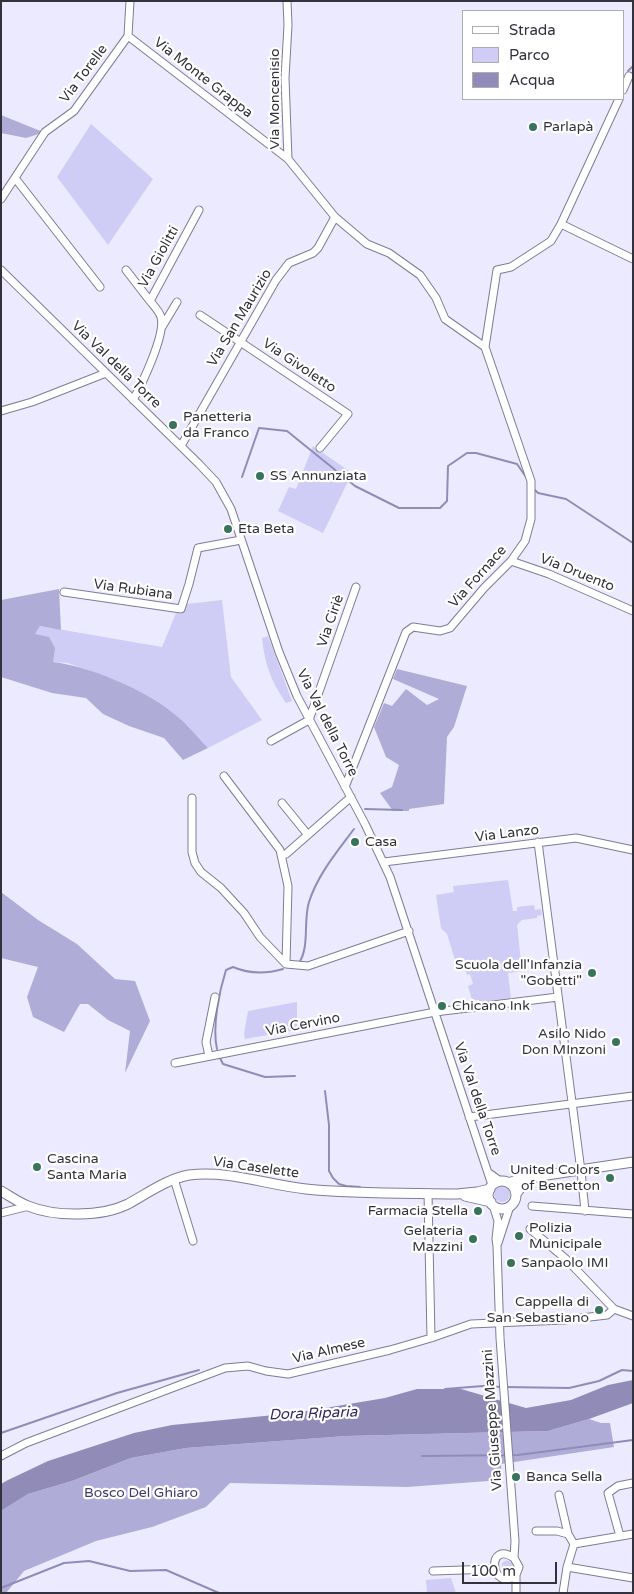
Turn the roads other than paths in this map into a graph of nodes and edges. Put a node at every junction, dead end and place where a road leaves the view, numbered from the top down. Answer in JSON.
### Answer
{"nodes":[{"id":1,"x":130,"y":1,"type":"edge"},
{"id":2,"x":286,"y":1,"type":"edge"},
{"id":3,"x":128,"y":36,"type":"junction"},
{"id":4,"x":630,"y":76,"type":"dead end"},
{"id":5,"x":624,"y":88,"type":"edge"},
{"id":6,"x":618,"y":100,"type":"edge"},
{"id":7,"x":288,"y":159,"type":"junction"},
{"id":8,"x":15,"y":178,"type":"junction"},
{"id":9,"x":1,"y":199,"type":"edge"},
{"id":10,"x":199,"y":210,"type":"dead end"},
{"id":11,"x":335,"y":217,"type":"junction"},
{"id":12,"x":561,"y":224,"type":"junction"},
{"id":13,"x":633,"y":259,"type":"edge"},
{"id":14,"x":1,"y":270,"type":"edge"},
{"id":15,"x":126,"y":270,"type":"dead end"},
{"id":16,"x":100,"y":287,"type":"dead end"},
{"id":17,"x":150,"y":301,"type":"junction"},
{"id":18,"x":177,"y":302,"type":"dead end"},
{"id":19,"x":200,"y":315,"type":"dead end"},
{"id":20,"x":161,"y":328,"type":"junction"},
{"id":21,"x":239,"y":342,"type":"junction"},
{"id":22,"x":485,"y":347,"type":"junction"},
{"id":23,"x":106,"y":373,"type":"junction"},
{"id":24,"x":133,"y":400,"type":"junction"},
{"id":25,"x":1,"y":411,"type":"edge"},
{"id":26,"x":181,"y":446,"type":"junction"},
{"id":27,"x":320,"y":448,"type":"dead end"},
{"id":28,"x":241,"y":540,"type":"junction"},
{"id":29,"x":511,"y":561,"type":"junction"},
{"id":30,"x":356,"y":587,"type":"dead end"},
{"id":31,"x":64,"y":592,"type":"dead end"},
{"id":32,"x":633,"y":611,"type":"edge"},
{"id":33,"x":309,"y":720,"type":"junction"},
{"id":34,"x":271,"y":741,"type":"dead end"},
{"id":35,"x":224,"y":776,"type":"dead end"},
{"id":36,"x":346,"y":787,"type":"junction"},
{"id":37,"x":351,"y":797,"type":"junction"},
{"id":38,"x":192,"y":798,"type":"dead end"},
{"id":39,"x":282,"y":803,"type":"dead end"},
{"id":40,"x":308,"y":835,"type":"junction"},
{"id":41,"x":538,"y":842,"type":"junction"},
{"id":42,"x":286,"y":854,"type":"dead end"},
{"id":43,"x":633,"y":854,"type":"edge"},
{"id":44,"x":384,"y":862,"type":"junction"},
{"id":45,"x":409,"y":931,"type":"junction"},
{"id":46,"x":286,"y":964,"type":"junction"},
{"id":47,"x":558,"y":996,"type":"junction"},
{"id":48,"x":214,"y":997,"type":"dead end"},
{"id":49,"x":435,"y":1012,"type":"junction"},
{"id":50,"x":209,"y":1056,"type":"junction"},
{"id":51,"x":175,"y":1063,"type":"dead end"},
{"id":52,"x":633,"y":1096,"type":"edge"},
{"id":53,"x":571,"y":1104,"type":"junction"},
{"id":54,"x":469,"y":1117,"type":"junction"},
{"id":55,"x":633,"y":1162,"type":"edge"},
{"id":56,"x":581,"y":1169,"type":"junction"},
{"id":57,"x":174,"y":1179,"type":"junction"},
{"id":58,"x":498,"y":1185,"type":"junction"},
{"id":59,"x":1,"y":1190,"type":"edge"},
{"id":60,"x":428,"y":1193,"type":"junction"},
{"id":61,"x":457,"y":1194,"type":"junction"},
{"id":62,"x":516,"y":1194,"type":"junction"},
{"id":63,"x":492,"y":1203,"type":"junction"},
{"id":64,"x":29,"y":1206,"type":"junction"},
{"id":65,"x":510,"y":1206,"type":"junction"},
{"id":66,"x":532,"y":1206,"type":"dead end"},
{"id":67,"x":585,"y":1210,"type":"junction"},
{"id":68,"x":1,"y":1213,"type":"edge"},
{"id":69,"x":633,"y":1214,"type":"edge"},
{"id":70,"x":530,"y":1229,"type":"dead end"},
{"id":71,"x":193,"y":1241,"type":"dead end"},
{"id":72,"x":497,"y":1246,"type":"junction"},
{"id":73,"x":614,"y":1309,"type":"junction"},
{"id":74,"x":633,"y":1312,"type":"edge"},
{"id":75,"x":633,"y":1316,"type":"edge"},
{"id":76,"x":499,"y":1322,"type":"junction"},
{"id":77,"x":431,"y":1338,"type":"junction"},
{"id":78,"x":1,"y":1456,"type":"edge"},
{"id":79,"x":633,"y":1483,"type":"edge"},
{"id":80,"x":559,"y":1495,"type":"dead end"},
{"id":81,"x":514,"y":1531,"type":"junction"},
{"id":82,"x":536,"y":1531,"type":"dead end"},
{"id":83,"x":568,"y":1534,"type":"junction"},
{"id":84,"x":633,"y":1534,"type":"edge"},
{"id":85,"x":620,"y":1536,"type":"junction"},
{"id":86,"x":574,"y":1544,"type":"junction"},
{"id":87,"x":505,"y":1555,"type":"junction"},
{"id":88,"x":514,"y":1558,"type":"junction"},
{"id":89,"x":566,"y":1567,"type":"junction"},
{"id":90,"x":494,"y":1569,"type":"junction"},
{"id":91,"x":433,"y":1570,"type":"dead end"},
{"id":92,"x":516,"y":1575,"type":"junction"},
{"id":93,"x":633,"y":1578,"type":"edge"},
{"id":94,"x":507,"y":1580,"type":"junction"},
{"id":95,"x":515,"y":1593,"type":"edge"},
{"id":96,"x":563,"y":1593,"type":"edge"}],
"edges":[{"from":1,"to":3,"type":"street"},
{"from":2,"to":7,"type":"street","name":"Via Moncenisio"},
{"from":3,"to":7,"type":"street","name":"Via Monte Grappa"},
{"from":3,"to":8,"type":"street","name":"Via Torelle"},
{"from":4,"to":5,"type":"street"},
{"from":6,"to":12,"type":"street","name":"Via Fornace"},
{"from":7,"to":11,"type":"street","name":"Via Moncenisio"},
{"from":8,"to":9,"type":"street","name":"Via Torelle"},
{"from":8,"to":16,"type":"street"},
{"from":10,"to":17,"type":"street","name":"Via Giolitti"},
{"from":11,"to":21,"type":"street","name":"Via San Maurizio"},
{"from":11,"to":22,"type":"street","name":"Via Moncenisio"},
{"from":12,"to":13,"type":"street"},
{"from":12,"to":22,"type":"street","name":"Via Fornace"},
{"from":14,"to":23,"type":"street","name":"Via Val della Torre"},
{"from":15,"to":17,"type":"street"},
{"from":17,"to":20,"type":"street","name":"Via Giolitti"},
{"from":18,"to":20,"type":"street"},
{"from":19,"to":21,"type":"street","name":"Via Givoletto"},
{"from":20,"to":24,"type":"street"},
{"from":21,"to":26,"type":"street","name":"Via San Maurizio"},
{"from":21,"to":27,"type":"street","name":"Via Givoletto"},
{"from":22,"to":29,"type":"street","name":"Via Fornace"},
{"from":23,"to":24,"type":"street","name":"Via Val della Torre"},
{"from":23,"to":25,"type":"street"},
{"from":24,"to":26,"type":"street","name":"Via Val della Torre"},
{"from":26,"to":28,"type":"street","name":"Via Val della Torre"},
{"from":28,"to":31,"type":"street","name":"Via Rubiana"},
{"from":28,"to":33,"type":"street","name":"Via Val della Torre"},
{"from":29,"to":32,"type":"street","name":"Via Druento"},
{"from":29,"to":36,"type":"street","name":"Via Fornace"},
{"from":30,"to":33,"type":"street","name":"Via Ciriè"},
{"from":33,"to":34,"type":"street"},
{"from":33,"to":36,"type":"street","name":"Via Val della Torre"},
{"from":35,"to":46,"type":"street"},
{"from":36,"to":37,"type":"street","name":"Via Val della Torre"},
{"from":37,"to":40,"type":"street"},
{"from":37,"to":44,"type":"street","name":"Via Val della Torre"},
{"from":38,"to":46,"type":"street"},
{"from":39,"to":40,"type":"street"},
{"from":40,"to":42,"type":"street"},
{"from":41,"to":43,"type":"street","name":"Via Lanzo"},
{"from":41,"to":44,"type":"street","name":"Via Lanzo"},
{"from":41,"to":47,"type":"street"},
{"from":44,"to":45,"type":"street","name":"Via Val della Torre"},
{"from":45,"to":46,"type":"street"},
{"from":45,"to":49,"type":"street","name":"Via Val della Torre"},
{"from":47,"to":49,"type":"street","name":"Via Cervino"},
{"from":47,"to":53,"type":"street"},
{"from":48,"to":50,"type":"street"},
{"from":49,"to":50,"type":"street","name":"Via Cervino"},
{"from":49,"to":54,"type":"street","name":"Via Val della Torre"},
{"from":50,"to":51,"type":"street","name":"Via Cervino"},
{"from":52,"to":53,"type":"street"},
{"from":53,"to":54,"type":"street"},
{"from":53,"to":56,"type":"street"},
{"from":54,"to":58,"type":"street","name":"Via Val della Torre"},
{"from":55,"to":56,"type":"main road"},
{"from":56,"to":58,"type":"main road","name":"Via Caselette"},
{"from":56,"to":62,"type":"main road"},
{"from":56,"to":67,"type":"street"},
{"from":57,"to":60,"type":"main road","name":"Via Caselette"},
{"from":57,"to":64,"type":"main road","name":"Via Caselette"},
{"from":57,"to":71,"type":"street"},
{"from":58,"to":61,"type":"main road","name":"Via Caselette"},
{"from":58,"to":62,"type":"main road"},
{"from":58,"to":63,"type":"main road"},
{"from":59,"to":64,"type":"main road","name":"Via Caselette"},
{"from":60,"to":61,"type":"main road","name":"Via Caselette"},
{"from":60,"to":77,"type":"street"},
{"from":61,"to":63,"type":"main road","name":"Via Caselette"},
{"from":62,"to":65,"type":"main road"},
{"from":63,"to":65,"type":"main road"},
{"from":63,"to":72,"type":"street","name":"Via Giuseppe Mazzini"},
{"from":64,"to":68,"type":"street"},
{"from":65,"to":72,"type":"street","name":"Via Giuseppe Mazzini"},
{"from":66,"to":67,"type":"street"},
{"from":67,"to":69,"type":"street"},
{"from":70,"to":73,"type":"street"},
{"from":72,"to":76,"type":"street","name":"Via Giuseppe Mazzini"},
{"from":73,"to":74,"type":"street"},
{"from":73,"to":75,"type":"street"},
{"from":73,"to":76,"type":"street","name":"Via Almese"},
{"from":76,"to":77,"type":"street","name":"Via Almese"},
{"from":76,"to":81,"type":"street","name":"Via Giuseppe Mazzini"},
{"from":77,"to":78,"type":"street","name":"Via Almese"},
{"from":79,"to":85,"type":"street"},
{"from":80,"to":83,"type":"street"},
{"from":81,"to":87,"type":"street","name":"Via Giuseppe Mazzini"},
{"from":81,"to":88,"type":"street","name":"Via Giuseppe Mazzini"},
{"from":82,"to":83,"type":"street"},
{"from":83,"to":86,"type":"street"},
{"from":84,"to":85,"type":"street"},
{"from":85,"to":86,"type":"street"},
{"from":86,"to":89,"type":"street"},
{"from":87,"to":88,"type":"street"},
{"from":87,"to":90,"type":"street","name":"Via Giuseppe Mazzini"},
{"from":88,"to":92,"type":"street","name":"Via Giuseppe Mazzini"},
{"from":89,"to":93,"type":"street"},
{"from":89,"to":96,"type":"street"},
{"from":90,"to":91,"type":"street"},
{"from":90,"to":94,"type":"street","name":"Via Giuseppe Mazzini"},
{"from":92,"to":94,"type":"street"},
{"from":92,"to":95,"type":"street","name":"Via Giuseppe Mazzini"},
{"from":94,"to":95,"type":"street","name":"Via Giuseppe Mazzini"}]}
